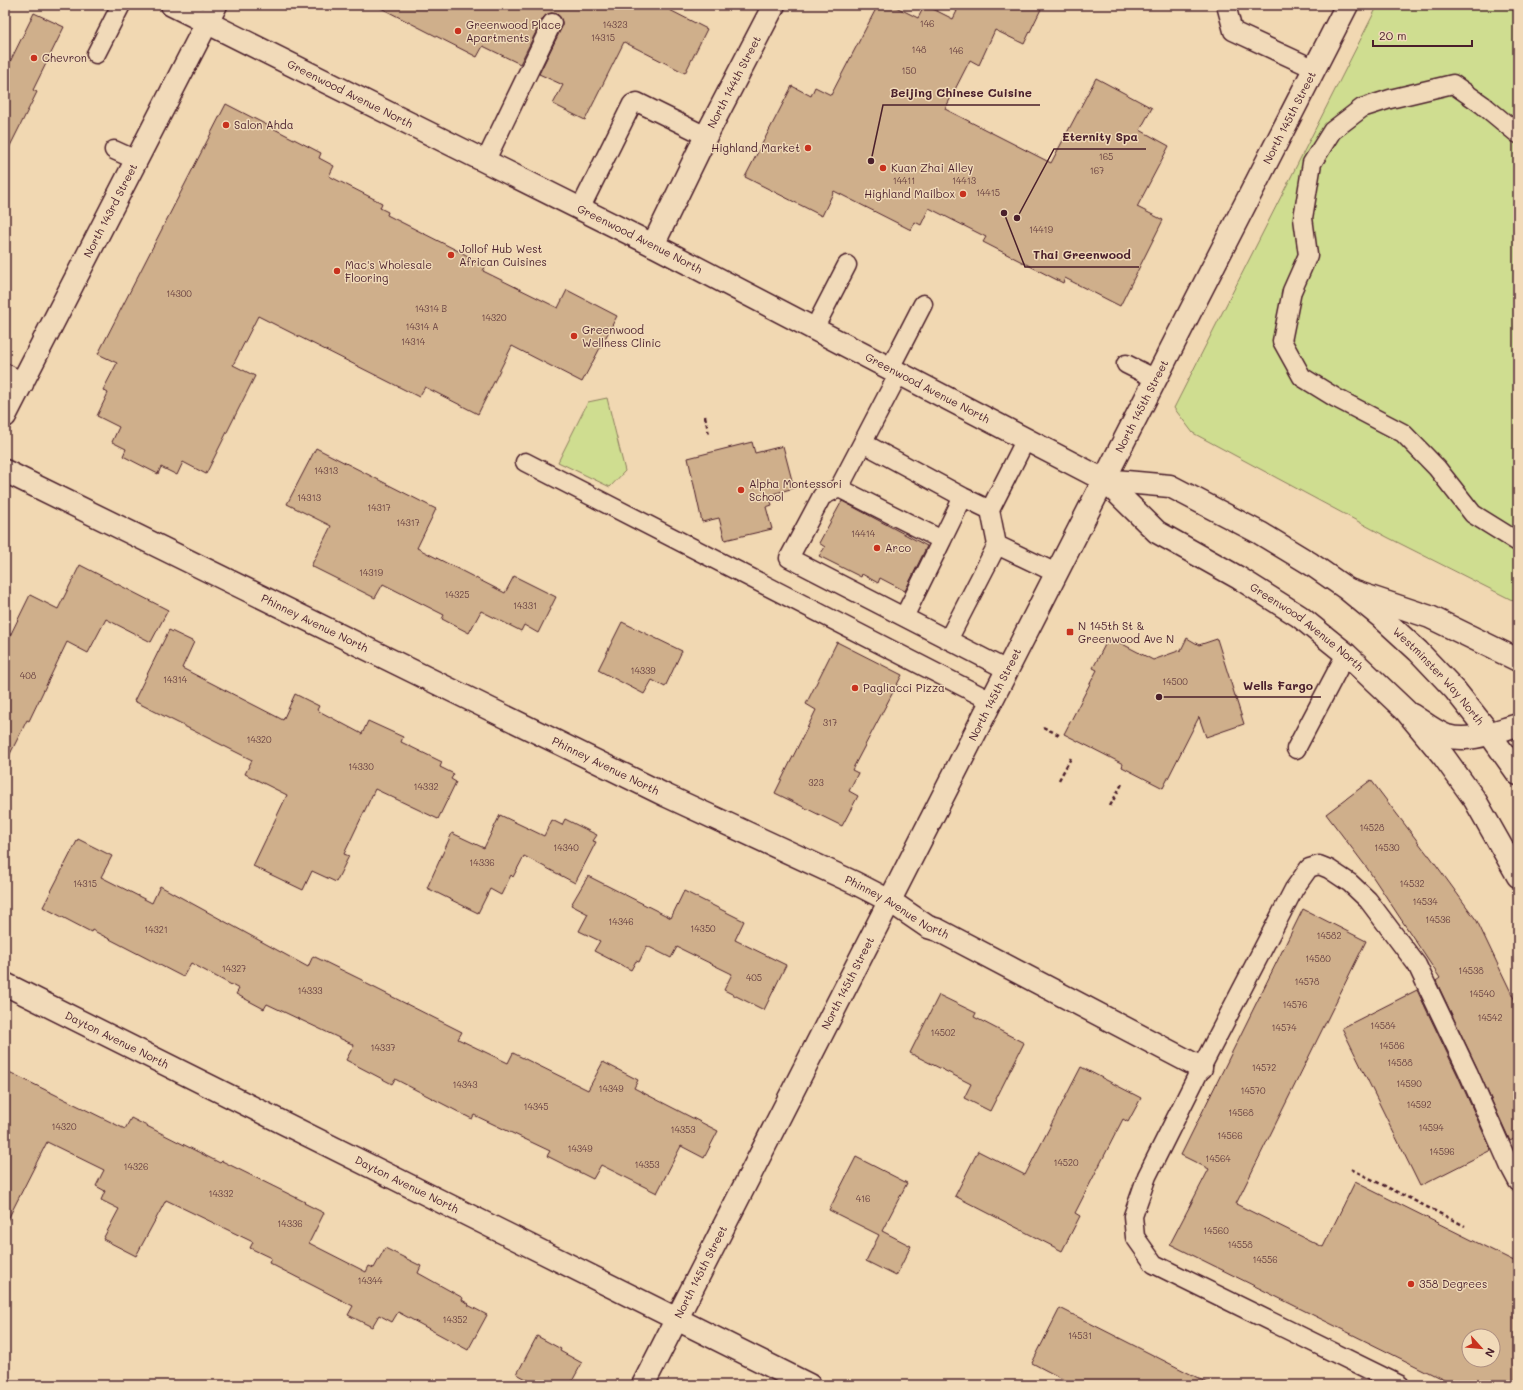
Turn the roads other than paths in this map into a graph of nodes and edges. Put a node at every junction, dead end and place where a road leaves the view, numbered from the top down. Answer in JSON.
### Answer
{"nodes":[{"id":1,"x":121,"y":5,"type":"edge"},
{"id":2,"x":172,"y":5,"type":"edge"},
{"id":3,"x":774,"y":5,"type":"edge"},
{"id":4,"x":1226,"y":5,"type":"edge"},
{"id":5,"x":1347,"y":5,"type":"edge"},
{"id":6,"x":211,"y":14,"type":"edge"},
{"id":7,"x":552,"y":23,"type":"dead end"},
{"id":8,"x":96,"y":54,"type":"dead end"},
{"id":9,"x":1315,"y":69,"type":"junction"},
{"id":10,"x":1518,"y":134,"type":"edge"},
{"id":11,"x":706,"y":136,"type":"junction"},
{"id":12,"x":114,"y":150,"type":"dead end"},
{"id":13,"x":136,"y":160,"type":"junction"},
{"id":14,"x":485,"y":162,"type":"junction"},
{"id":15,"x":580,"y":209,"type":"junction"},
{"id":16,"x":653,"y":245,"type":"junction"},
{"id":17,"x":847,"y":265,"type":"dead end"},
{"id":18,"x":923,"y":304,"type":"dead end"},
{"id":19,"x":814,"y":329,"type":"junction"},
{"id":20,"x":1126,"y":364,"type":"dead end"},
{"id":21,"x":894,"y":371,"type":"junction"},
{"id":22,"x":13,"y":380,"type":"edge"},
{"id":23,"x":1156,"y":380,"type":"junction"},
{"id":24,"x":5,"y":416,"type":"edge"},
{"id":25,"x":1026,"y":439,"type":"junction"},
{"id":26,"x":863,"y":443,"type":"junction"},
{"id":27,"x":525,"y":462,"type":"dead end"},
{"id":28,"x":5,"y":471,"type":"edge"},
{"id":29,"x":1104,"y":480,"type":"junction"},
{"id":30,"x":839,"y":488,"type":"junction"},
{"id":31,"x":963,"y":498,"type":"junction"},
{"id":32,"x":990,"y":510,"type":"junction"},
{"id":33,"x":942,"y":540,"type":"junction"},
{"id":34,"x":1518,"y":542,"type":"edge"},
{"id":35,"x":997,"y":545,"type":"junction"},
{"id":36,"x":1056,"y":573,"type":"junction"},
{"id":37,"x":1347,"y":590,"type":"junction"},
{"id":38,"x":904,"y":617,"type":"junction"},
{"id":39,"x":948,"y":640,"type":"junction"},
{"id":40,"x":1346,"y":654,"type":"junction"},
{"id":41,"x":1518,"y":660,"type":"edge"},
{"id":42,"x":1007,"y":670,"type":"junction"},
{"id":43,"x":991,"y":701,"type":"junction"},
{"id":44,"x":1406,"y":711,"type":"junction"},
{"id":45,"x":1518,"y":725,"type":"edge"},
{"id":46,"x":1489,"y":732,"type":"junction"},
{"id":47,"x":1296,"y":750,"type":"dead end"},
{"id":48,"x":1518,"y":774,"type":"edge"},
{"id":49,"x":1518,"y":876,"type":"edge"},
{"id":50,"x":890,"y":901,"type":"junction"},
{"id":51,"x":5,"y":984,"type":"edge"},
{"id":52,"x":1201,"y":1068,"type":"junction"},
{"id":53,"x":1518,"y":1182,"type":"edge"},
{"id":54,"x":677,"y":1319,"type":"junction"},
{"id":55,"x":643,"y":1385,"type":"edge"},
{"id":56,"x":809,"y":1385,"type":"edge"},
{"id":57,"x":1400,"y":1385,"type":"edge"}],
"edges":[{"from":1,"to":8,"type":"lane"},
{"from":2,"to":6,"type":"street","name":"Greenwood Avenue North"},
{"from":3,"to":11,"type":"street","name":"North 144th Street"},
{"from":4,"to":9,"type":"lane"},
{"from":5,"to":9,"type":"street","name":"North 145th Street"},
{"from":6,"to":13,"type":"street","name":"North 143rd Street"},
{"from":6,"to":14,"type":"street","name":"Greenwood Avenue North"},
{"from":7,"to":14,"type":"lane"},
{"from":9,"to":23,"type":"street","name":"North 145th Street"},
{"from":10,"to":34,"type":"lane"},
{"from":11,"to":15,"type":"lane"},
{"from":11,"to":16,"type":"street","name":"North 144th Street"},
{"from":12,"to":13,"type":"lane"},
{"from":13,"to":22,"type":"street","name":"North 143rd Street"},
{"from":14,"to":15,"type":"street","name":"Greenwood Avenue North"},
{"from":15,"to":16,"type":"street","name":"Greenwood Avenue North"},
{"from":16,"to":19,"type":"street","name":"Greenwood Avenue North"},
{"from":17,"to":19,"type":"lane"},
{"from":18,"to":21,"type":"lane"},
{"from":19,"to":21,"type":"street","name":"Greenwood Avenue North"},
{"from":20,"to":23,"type":"lane"},
{"from":21,"to":25,"type":"street","name":"Greenwood Avenue North"},
{"from":21,"to":26,"type":"lane"},
{"from":22,"to":24,"type":"street","name":"North 143rd Street"},
{"from":23,"to":29,"type":"street","name":"North 145th Street"},
{"from":25,"to":29,"type":"street","name":"Greenwood Avenue North"},
{"from":25,"to":32,"type":"lane"},
{"from":26,"to":30,"type":"lane"},
{"from":26,"to":31,"type":"lane"},
{"from":27,"to":43,"type":"lane"},
{"from":28,"to":50,"type":"street","name":"Phinney Avenue North"},
{"from":29,"to":36,"type":"street","name":"North 145th Street"},
{"from":29,"to":37,"type":"street","name":"Greenwood Avenue North"},
{"from":29,"to":40,"type":"street","name":"Greenwood Avenue North"},
{"from":30,"to":33,"type":"lane"},
{"from":30,"to":38,"type":"lane"},
{"from":31,"to":32,"type":"lane"},
{"from":31,"to":33,"type":"lane"},
{"from":32,"to":35,"type":"lane"},
{"from":33,"to":38,"type":"lane"},
{"from":35,"to":36,"type":"lane"},
{"from":35,"to":39,"type":"lane"},
{"from":36,"to":42,"type":"street","name":"North 145th Street"},
{"from":37,"to":41,"type":"street","name":"Greenwood Avenue North"},
{"from":37,"to":46,"type":"street","name":"Westminster Way North"},
{"from":38,"to":39,"type":"lane"},
{"from":39,"to":42,"type":"lane"},
{"from":40,"to":44,"type":"street","name":"Greenwood Avenue North"},
{"from":40,"to":47,"type":"lane"},
{"from":42,"to":43,"type":"street","name":"North 145th Street"},
{"from":43,"to":50,"type":"street","name":"North 145th Street"},
{"from":44,"to":46,"type":"street","name":"Greenwood Avenue North"},
{"from":44,"to":49,"type":"street"},
{"from":45,"to":46,"type":"street","name":"Greenwood Avenue North"},
{"from":46,"to":48,"type":"street","name":"Westminster Way North"},
{"from":50,"to":52,"type":"street","name":"Phinney Avenue North"},
{"from":50,"to":54,"type":"street","name":"North 145th Street"},
{"from":51,"to":54,"type":"street","name":"Dayton Avenue North"},
{"from":52,"to":53,"type":"lane"},
{"from":52,"to":57,"type":"lane"},
{"from":54,"to":55,"type":"street","name":"North 145th Street"},
{"from":54,"to":56,"type":"street","name":"Dayton Avenue North"}]}
